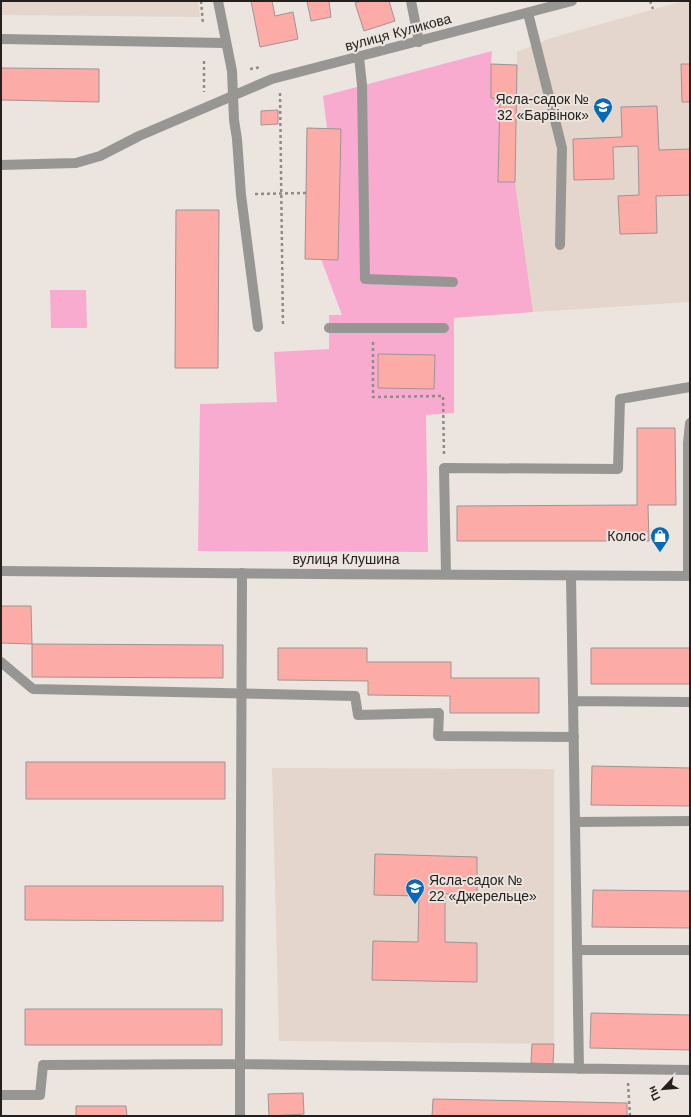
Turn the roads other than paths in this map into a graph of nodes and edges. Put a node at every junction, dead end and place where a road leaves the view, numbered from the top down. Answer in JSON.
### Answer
{"nodes":[{"id":1,"x":218,"y":1,"type":"edge"},
{"id":2,"x":411,"y":1,"type":"edge"},
{"id":3,"x":572,"y":1,"type":"edge"},
{"id":4,"x":528,"y":13,"type":"junction"},
{"id":5,"x":1,"y":39,"type":"edge"},
{"id":6,"x":419,"y":42,"type":"junction"},
{"id":7,"x":226,"y":43,"type":"junction"},
{"id":8,"x":359,"y":57,"type":"junction"},
{"id":9,"x":233,"y":94,"type":"junction"},
{"id":10,"x":1,"y":165,"type":"edge"},
{"id":11,"x":560,"y":245,"type":"dead end"},
{"id":12,"x":453,"y":282,"type":"dead end"},
{"id":13,"x":258,"y":327,"type":"dead end"},
{"id":14,"x":329,"y":328,"type":"dead end"},
{"id":15,"x":444,"y":328,"type":"dead end"},
{"id":16,"x":690,"y":387,"type":"edge"},
{"id":17,"x":690,"y":423,"type":"edge"},
{"id":18,"x":689,"y":443,"type":"edge"},
{"id":19,"x":1,"y":571,"type":"edge"},
{"id":20,"x":242,"y":573,"type":"junction"},
{"id":21,"x":446,"y":574,"type":"junction"},
{"id":22,"x":689,"y":576,"type":"edge"},
{"id":23,"x":571,"y":577,"type":"junction"},
{"id":24,"x":1,"y":662,"type":"edge"},
{"id":25,"x":241,"y":694,"type":"junction"},
{"id":26,"x":573,"y":701,"type":"junction"},
{"id":27,"x":690,"y":702,"type":"edge"},
{"id":28,"x":574,"y":737,"type":"junction"},
{"id":29,"x":690,"y":820,"type":"edge"},
{"id":30,"x":575,"y":822,"type":"junction"},
{"id":31,"x":577,"y":950,"type":"junction"},
{"id":32,"x":690,"y":950,"type":"edge"},
{"id":33,"x":240,"y":1064,"type":"junction"},
{"id":34,"x":579,"y":1069,"type":"junction"},
{"id":35,"x":690,"y":1070,"type":"edge"},
{"id":36,"x":1,"y":1095,"type":"edge"},
{"id":37,"x":240,"y":1116,"type":"edge"}],
"edges":[{"from":1,"to":7,"type":"street"},
{"from":2,"to":6,"type":"street"},
{"from":3,"to":4,"type":"street","name":"вулиця Куликова"},
{"from":4,"to":6,"type":"street","name":"вулиця Куликова"},
{"from":4,"to":11,"type":"street"},
{"from":5,"to":7,"type":"street"},
{"from":6,"to":8,"type":"street","name":"вулиця Куликова"},
{"from":7,"to":9,"type":"street"},
{"from":8,"to":9,"type":"street","name":"вулиця Куликова"},
{"from":8,"to":12,"type":"street"},
{"from":9,"to":10,"type":"street","name":"вулиця Куликова"},
{"from":9,"to":13,"type":"street"},
{"from":14,"to":15,"type":"street"},
{"from":16,"to":21,"type":"street"},
{"from":17,"to":18,"type":"street"},
{"from":18,"to":22,"type":"street"},
{"from":19,"to":20,"type":"street","name":"вулиця Клушина"},
{"from":20,"to":21,"type":"street","name":"вулиця Клушина"},
{"from":20,"to":25,"type":"street"},
{"from":21,"to":23,"type":"street","name":"вулиця Клушина"},
{"from":22,"to":23,"type":"street","name":"вулиця Клушина"},
{"from":23,"to":26,"type":"street"},
{"from":24,"to":25,"type":"street"},
{"from":25,"to":28,"type":"street"},
{"from":25,"to":33,"type":"street"},
{"from":26,"to":27,"type":"street"},
{"from":26,"to":28,"type":"street"},
{"from":28,"to":30,"type":"street"},
{"from":29,"to":30,"type":"street"},
{"from":30,"to":31,"type":"street"},
{"from":31,"to":32,"type":"street"},
{"from":31,"to":34,"type":"street"},
{"from":33,"to":34,"type":"street"},
{"from":33,"to":36,"type":"street"},
{"from":33,"to":37,"type":"street"},
{"from":34,"to":35,"type":"street"}]}
